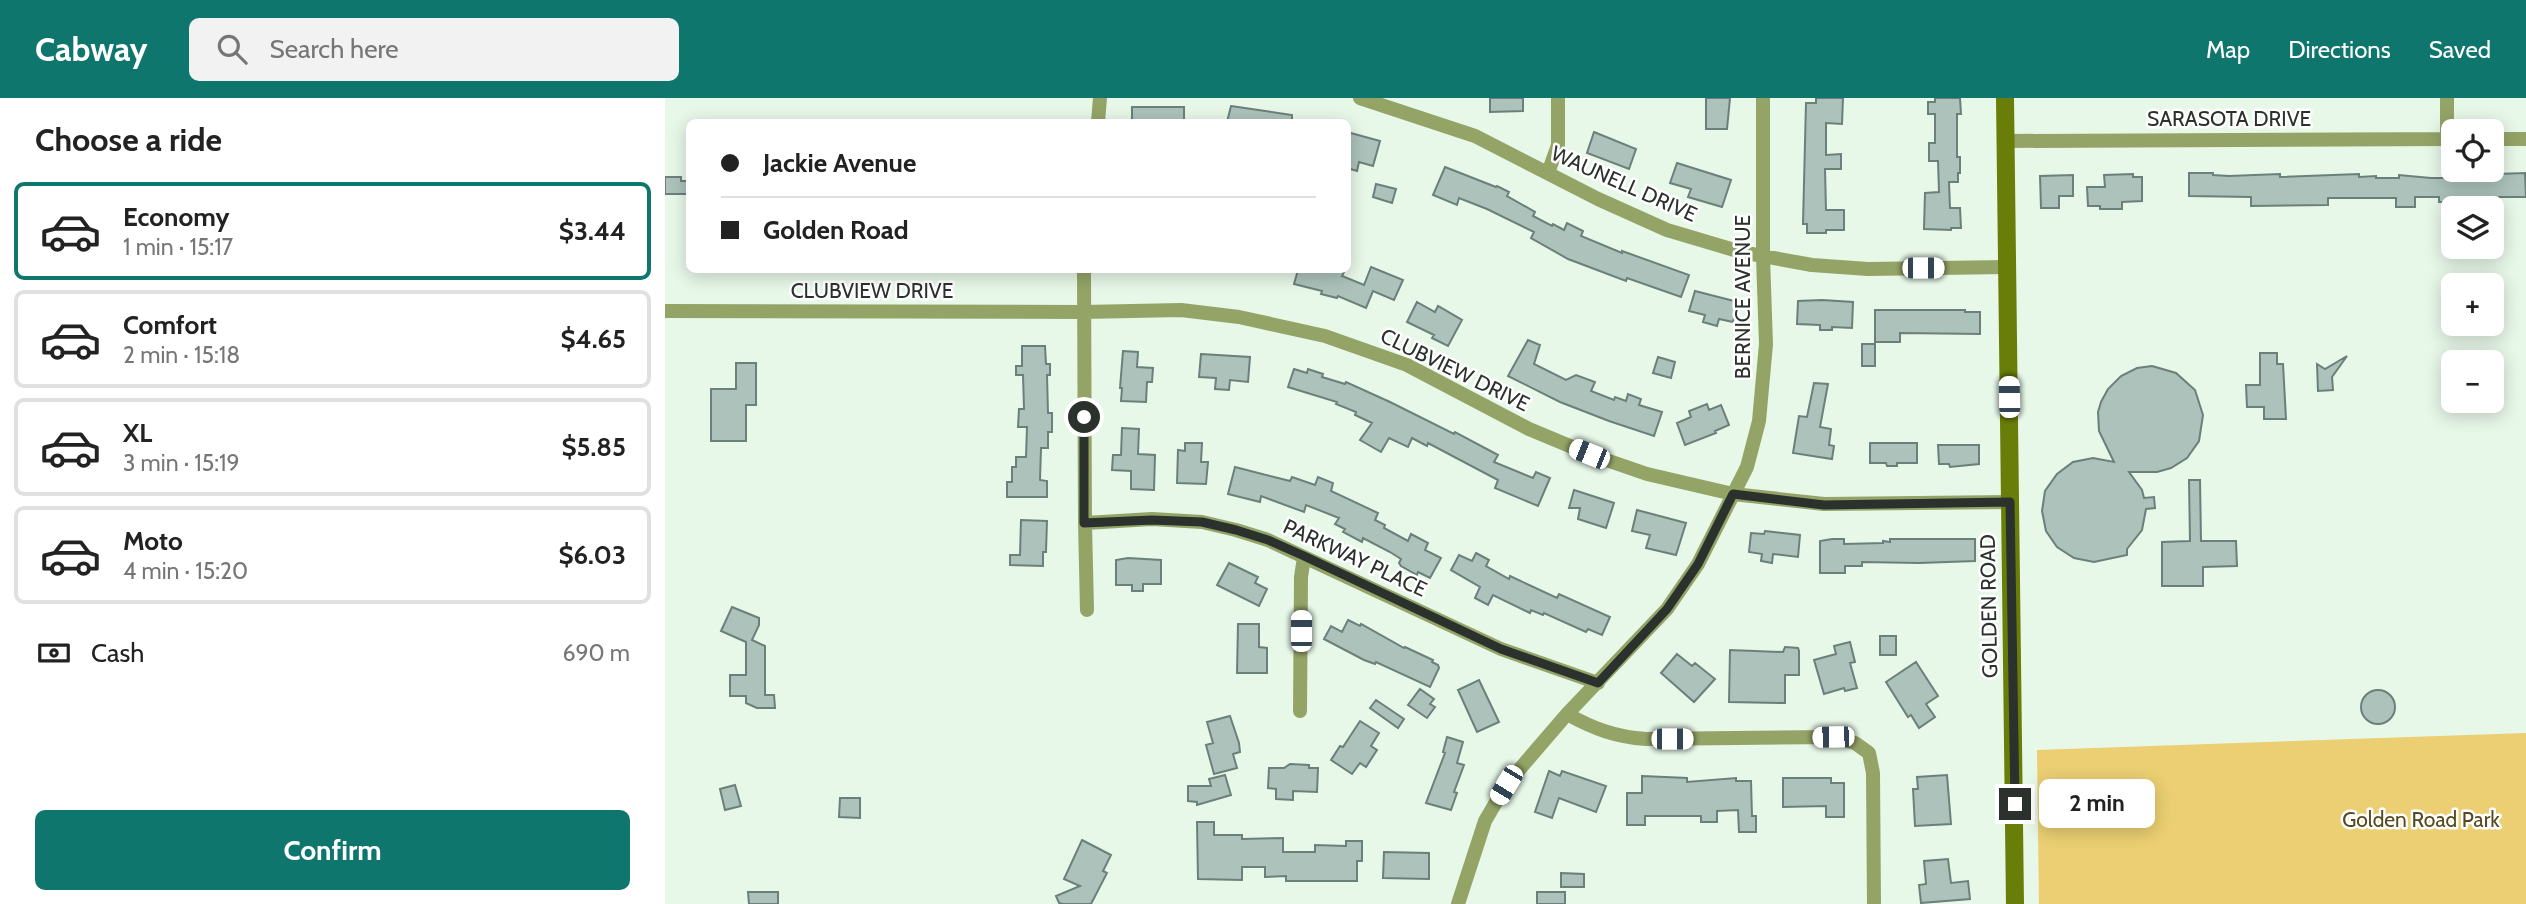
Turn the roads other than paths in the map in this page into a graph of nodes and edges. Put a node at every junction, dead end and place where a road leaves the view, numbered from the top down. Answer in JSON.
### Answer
{"nodes":[{"id":1,"x":1100,"y":98,"type":"edge"},
{"id":2,"x":1360,"y":98,"type":"edge"},
{"id":3,"x":1558,"y":98,"type":"edge"},
{"id":4,"x":1763,"y":98,"type":"edge"},
{"id":5,"x":2005,"y":98,"type":"edge"},
{"id":6,"x":2447,"y":98,"type":"edge"},
{"id":7,"x":1098,"y":119,"type":"edge"},
{"id":8,"x":2449,"y":119,"type":"edge"},
{"id":9,"x":2441,"y":139,"type":"edge"},
{"id":10,"x":2504,"y":139,"type":"edge"},
{"id":11,"x":2526,"y":139,"type":"edge"},
{"id":12,"x":2005,"y":141,"type":"junction"},
{"id":13,"x":1548,"y":173,"type":"junction"},
{"id":14,"x":1763,"y":257,"type":"junction"},
{"id":15,"x":2007,"y":267,"type":"junction"},
{"id":16,"x":1084,"y":273,"type":"edge"},
{"id":17,"x":665,"y":311,"type":"edge"},
{"id":18,"x":1083,"y":312,"type":"junction"},
{"id":19,"x":1733,"y":494,"type":"junction"},
{"id":20,"x":2010,"y":502,"type":"junction"},
{"id":21,"x":1084,"y":523,"type":"junction"},
{"id":22,"x":1304,"y":556,"type":"junction"},
{"id":23,"x":1087,"y":610,"type":"dead end"},
{"id":24,"x":1598,"y":683,"type":"junction"},
{"id":25,"x":1300,"y":711,"type":"dead end"},
{"id":26,"x":1567,"y":714,"type":"junction"},
{"id":27,"x":1458,"y":904,"type":"edge"},
{"id":28,"x":1874,"y":904,"type":"edge"},
{"id":29,"x":2015,"y":904,"type":"edge"}],
"edges":[{"from":1,"to":7,"type":"street"},
{"from":2,"to":13,"type":"street","name":"WAUNELL DRIVE"},
{"from":3,"to":13,"type":"street"},
{"from":4,"to":14,"type":"street","name":"BERNICE AVENUE"},
{"from":5,"to":12,"type":"street","name":"GOLDEN ROAD"},
{"from":6,"to":8,"type":"street"},
{"from":9,"to":12,"type":"street","name":"SARASOTA DRIVE"},
{"from":10,"to":11,"type":"street"},
{"from":12,"to":15,"type":"street","name":"GOLDEN ROAD"},
{"from":13,"to":14,"type":"street","name":"WAUNELL DRIVE"},
{"from":14,"to":15,"type":"street","name":"WAUNELL DRIVE"},
{"from":14,"to":19,"type":"street","name":"BERNICE AVENUE"},
{"from":15,"to":20,"type":"street","name":"GOLDEN ROAD"},
{"from":16,"to":18,"type":"street"},
{"from":17,"to":18,"type":"street","name":"CLUBVIEW DRIVE"},
{"from":18,"to":19,"type":"street","name":"CLUBVIEW DRIVE"},
{"from":18,"to":21,"type":"street"},
{"from":19,"to":20,"type":"street","name":"CLUBVIEW DRIVE"},
{"from":19,"to":24,"type":"street","name":"BERNICE AVENUE"},
{"from":20,"to":29,"type":"street","name":"GOLDEN ROAD"},
{"from":21,"to":22,"type":"street","name":"PARKWAY PLACE"},
{"from":21,"to":23,"type":"street"},
{"from":22,"to":24,"type":"street","name":"PARKWAY PLACE"},
{"from":22,"to":25,"type":"street"},
{"from":24,"to":26,"type":"street","name":"BERNICE AVENUE"},
{"from":26,"to":27,"type":"street","name":"BERNICE AVENUE"},
{"from":26,"to":28,"type":"street"}]}
